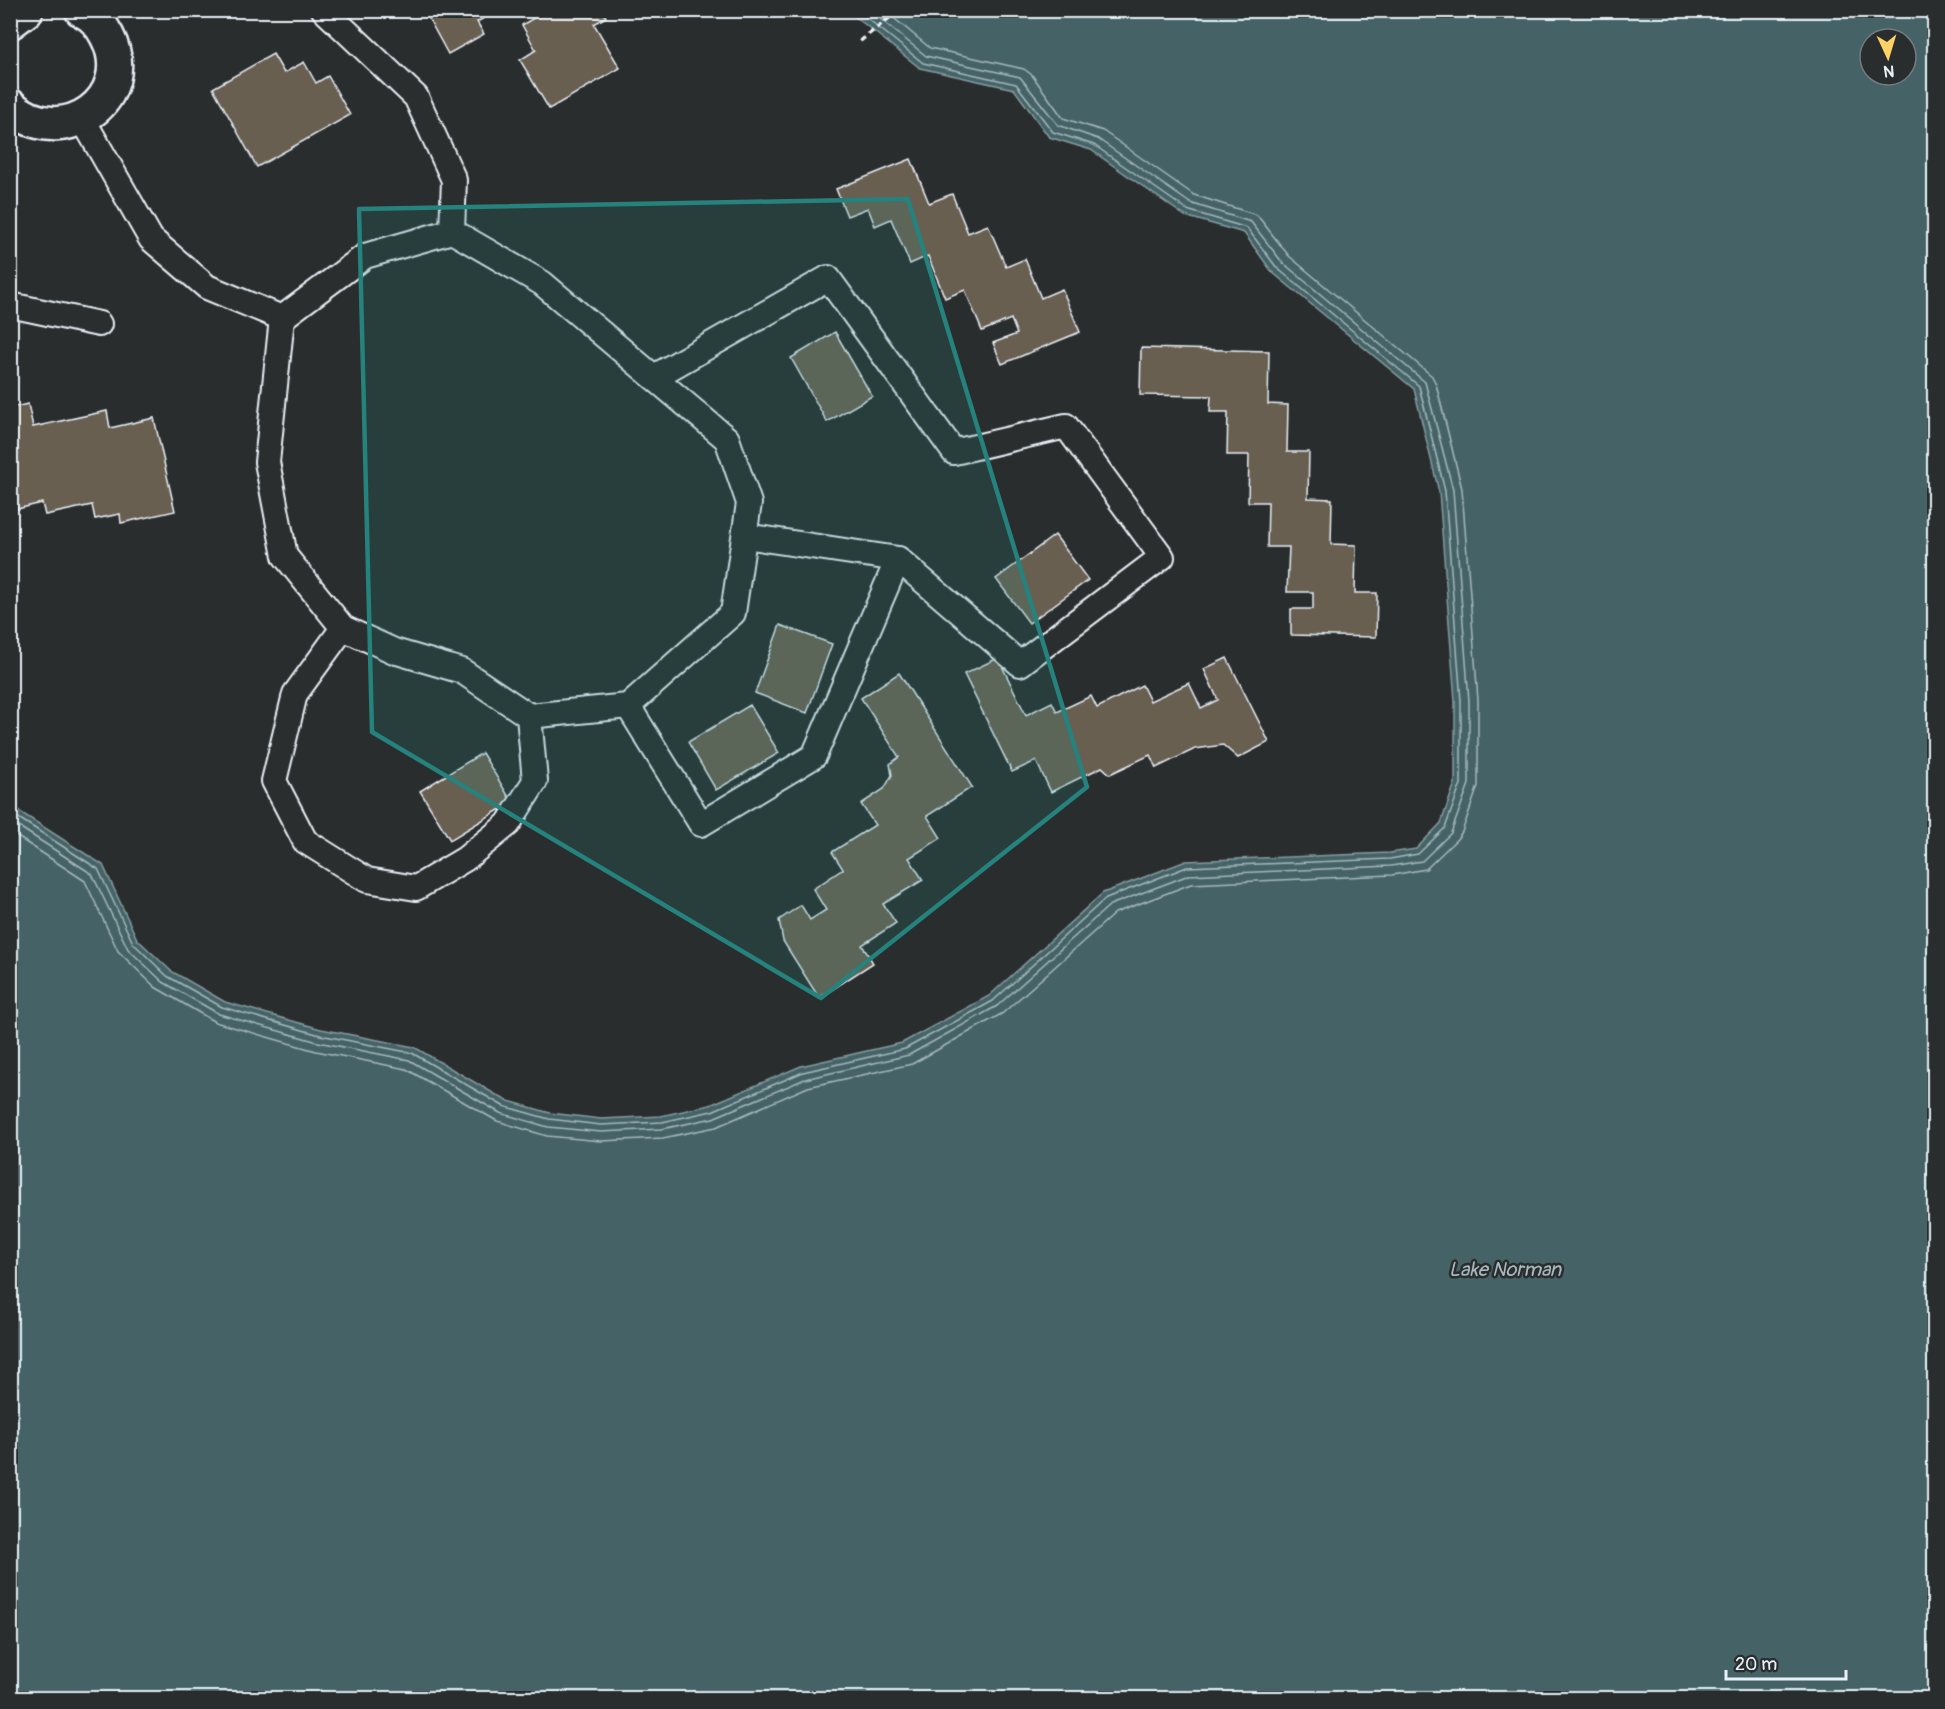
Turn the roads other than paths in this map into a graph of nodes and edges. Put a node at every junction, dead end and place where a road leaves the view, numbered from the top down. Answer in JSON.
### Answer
{"nodes":[{"id":1,"x":26,"y":10,"type":"edge"},
{"id":2,"x":82,"y":10,"type":"edge"},
{"id":3,"x":324,"y":10,"type":"edge"},
{"id":4,"x":10,"y":22,"type":"edge"},
{"id":5,"x":10,"y":106,"type":"edge"},
{"id":6,"x":82,"y":118,"type":"junction"},
{"id":7,"x":452,"y":231,"type":"junction"},
{"id":8,"x":10,"y":305,"type":"edge"},
{"id":9,"x":282,"y":318,"type":"junction"},
{"id":10,"x":99,"y":324,"type":"dead end"},
{"id":11,"x":654,"y":377,"type":"junction"},
{"id":12,"x":745,"y":536,"type":"junction"},
{"id":13,"x":898,"y":558,"type":"junction"},
{"id":14,"x":343,"y":628,"type":"junction"},
{"id":15,"x":628,"y":706,"type":"junction"},
{"id":16,"x":529,"y":716,"type":"junction"}],
"edges":[{"from":1,"to":4,"type":"street"},
{"from":2,"to":6,"type":"street"},
{"from":3,"to":7,"type":"lane"},
{"from":5,"to":6,"type":"street"},
{"from":6,"to":9,"type":"lane"},
{"from":7,"to":9,"type":"lane"},
{"from":7,"to":11,"type":"lane"},
{"from":8,"to":10,"type":"lane"},
{"from":9,"to":14,"type":"lane"},
{"from":11,"to":12,"type":"lane"},
{"from":11,"to":13,"type":"lane"},
{"from":12,"to":13,"type":"lane"},
{"from":12,"to":15,"type":"lane"},
{"from":13,"to":15,"type":"lane"},
{"from":14,"to":16,"type":"lane"},
{"from":14,"to":16,"type":"lane"},
{"from":15,"to":16,"type":"lane"}]}
